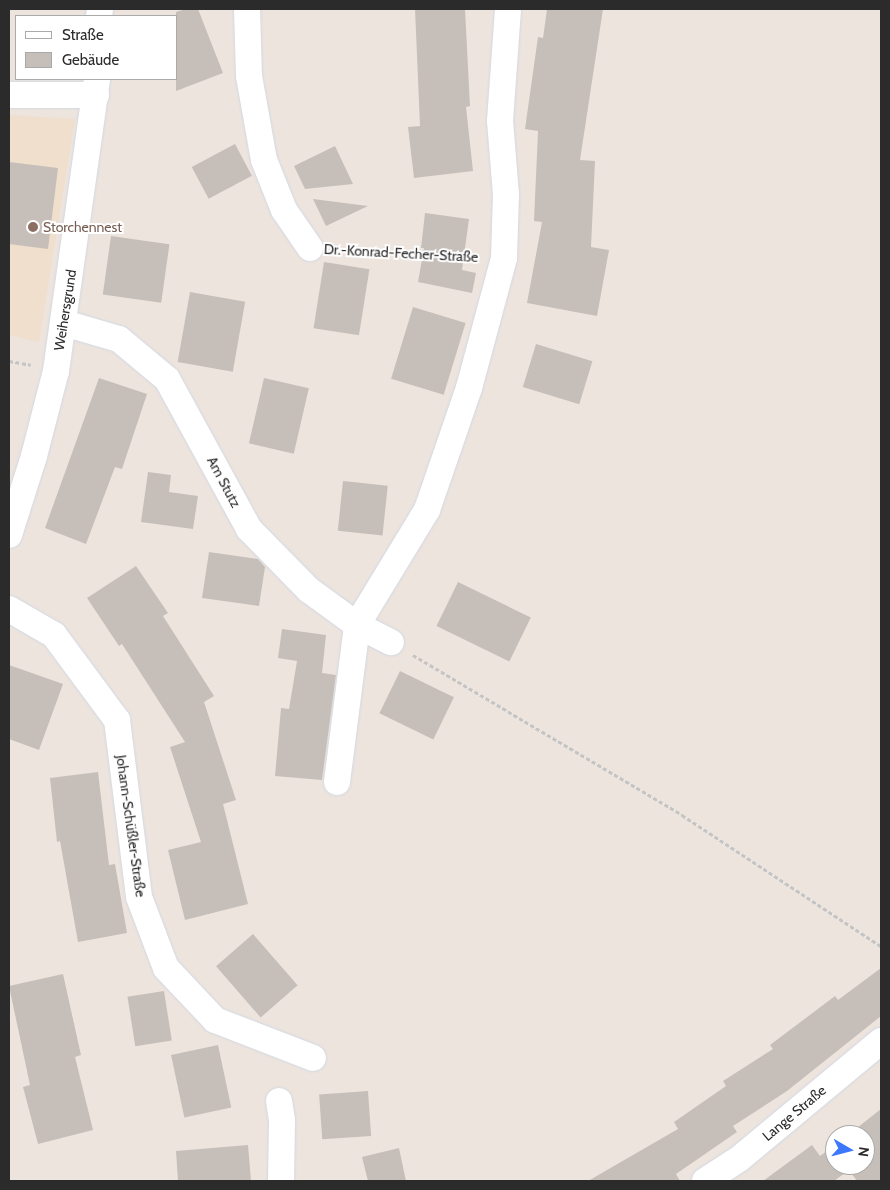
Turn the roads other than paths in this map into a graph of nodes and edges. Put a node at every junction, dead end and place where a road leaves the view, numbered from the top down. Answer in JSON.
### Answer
{"nodes":[{"id":1,"x":247,"y":9,"type":"edge"},
{"id":2,"x":508,"y":9,"type":"edge"},
{"id":3,"x":96,"y":87,"type":"edge"},
{"id":4,"x":9,"y":95,"type":"edge"},
{"id":5,"x":310,"y":248,"type":"road end"},
{"id":6,"x":64,"y":324,"type":"junction"},
{"id":7,"x":9,"y":535,"type":"edge"},
{"id":8,"x":9,"y":609,"type":"edge"},
{"id":9,"x":357,"y":625,"type":"junction"},
{"id":10,"x":392,"y":642,"type":"road end"},
{"id":11,"x":337,"y":782,"type":"dead end"},
{"id":12,"x":881,"y":1041,"type":"edge"},
{"id":13,"x":313,"y":1058,"type":"dead end"},
{"id":14,"x":279,"y":1101,"type":"dead end"},
{"id":15,"x":281,"y":1181,"type":"edge"},
{"id":16,"x":705,"y":1181,"type":"edge"}],
"edges":[{"from":1,"to":5,"type":"street","name":"Dr.-Konrad-Fecher-Straße"},
{"from":2,"to":9,"type":"street"},
{"from":3,"to":4,"type":"street"},
{"from":3,"to":6,"type":"street","name":"Weihersgrund"},
{"from":6,"to":7,"type":"street","name":"Weihersgrund"},
{"from":6,"to":9,"type":"street","name":"Am Stutz"},
{"from":8,"to":13,"type":"street","name":"Johann-Schüßler-Straße"},
{"from":9,"to":10,"type":"street","name":"Am Stutz"},
{"from":9,"to":11,"type":"street"},
{"from":12,"to":16,"type":"street","name":"Lange Straße"},
{"from":14,"to":15,"type":"street"}]}
